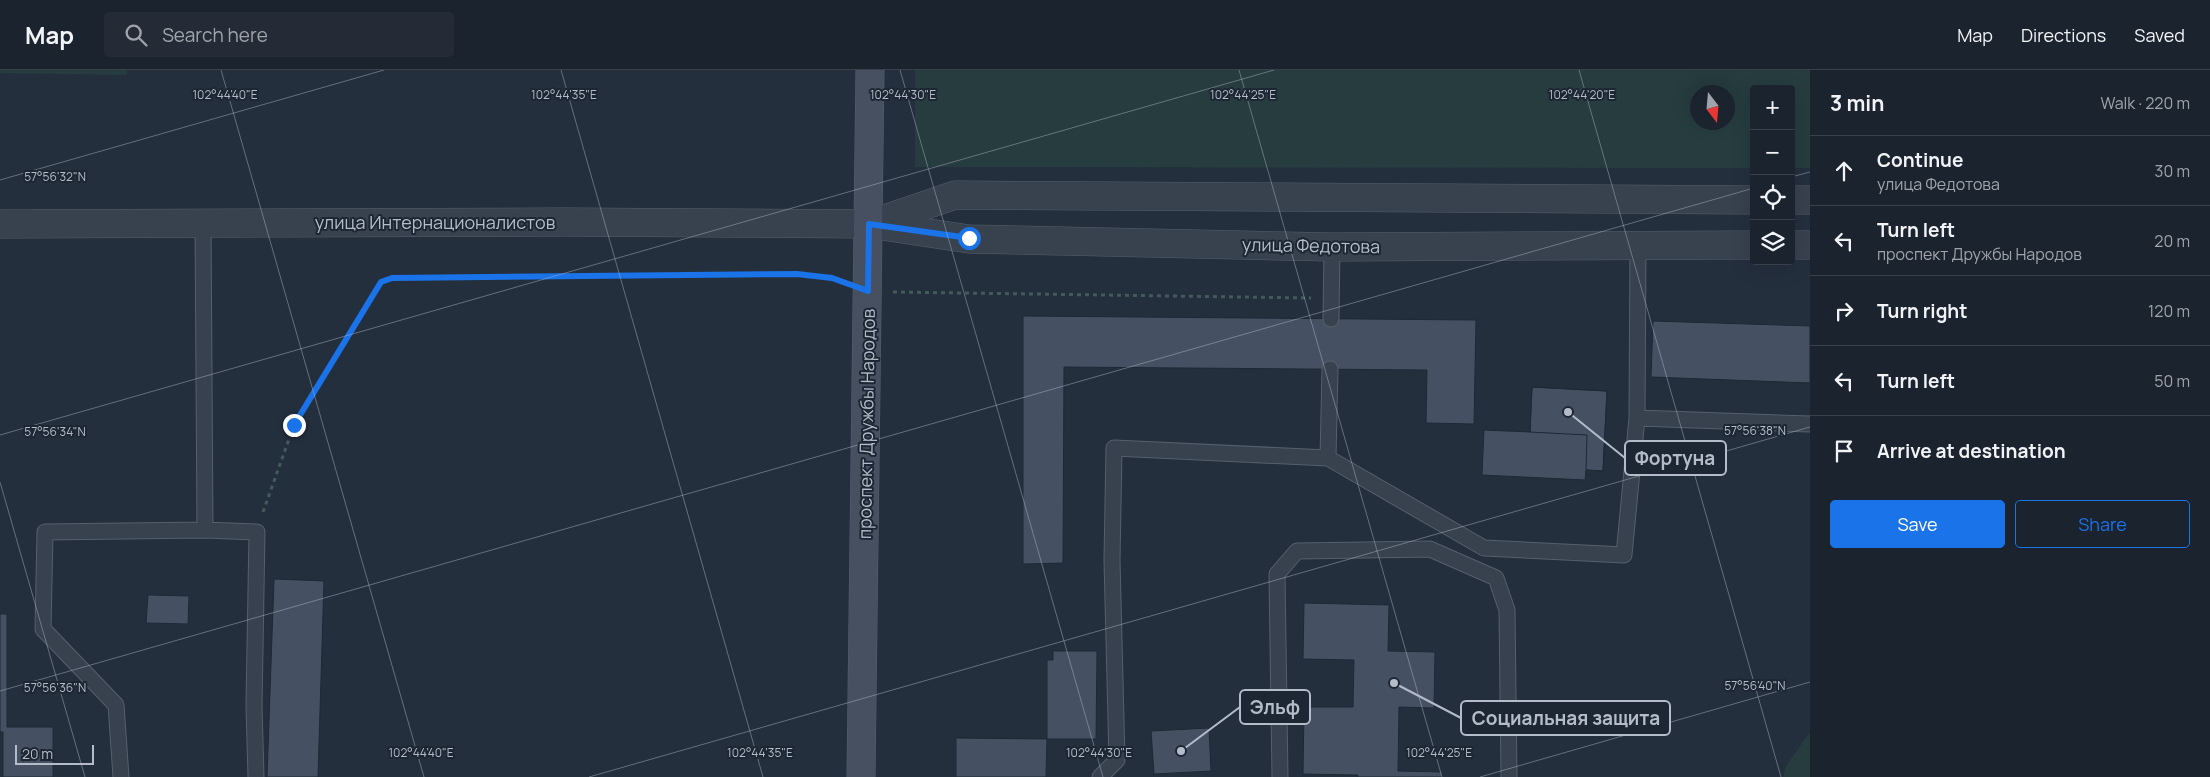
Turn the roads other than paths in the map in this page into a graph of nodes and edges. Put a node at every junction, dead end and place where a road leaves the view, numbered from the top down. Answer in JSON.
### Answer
{"nodes":[{"id":1,"x":870,"y":70,"type":"edge"},
{"id":2,"x":1750,"y":200,"type":"edge"},
{"id":3,"x":1795,"y":200,"type":"edge"},
{"id":4,"x":1810,"y":200,"type":"edge"},
{"id":5,"x":203,"y":222,"type":"junction"},
{"id":6,"x":0,"y":224,"type":"edge"},
{"id":7,"x":869,"y":224,"type":"junction"},
{"id":8,"x":1638,"y":245,"type":"junction"},
{"id":9,"x":1750,"y":245,"type":"edge"},
{"id":10,"x":1795,"y":245,"type":"edge"},
{"id":11,"x":1810,"y":245,"type":"edge"},
{"id":12,"x":1332,"y":246,"type":"junction"},
{"id":13,"x":1331,"y":319,"type":"dead end"},
{"id":14,"x":1330,"y":369,"type":"dead end"},
{"id":15,"x":1637,"y":418,"type":"junction"},
{"id":16,"x":1810,"y":424,"type":"edge"},
{"id":17,"x":1328,"y":458,"type":"junction"},
{"id":18,"x":205,"y":530,"type":"junction"},
{"id":19,"x":121,"y":777,"type":"edge"},
{"id":20,"x":256,"y":777,"type":"edge"},
{"id":21,"x":861,"y":777,"type":"edge"},
{"id":22,"x":1100,"y":777,"type":"edge"},
{"id":23,"x":1280,"y":777,"type":"edge"},
{"id":24,"x":1509,"y":777,"type":"edge"}],
"edges":[{"from":1,"to":7,"type":"main road","name":"проспект Дружбы Народов"},
{"from":2,"to":7,"type":"street"},
{"from":3,"to":4,"type":"street"},
{"from":5,"to":6,"type":"street","name":"улица Интернационалистов"},
{"from":5,"to":7,"type":"street","name":"улица Интернационалистов"},
{"from":5,"to":18,"type":"lane"},
{"from":7,"to":12,"type":"street","name":"улица Федотова"},
{"from":7,"to":21,"type":"main road","name":"проспект Дружбы Народов"},
{"from":8,"to":9,"type":"street","name":"улица Федотова"},
{"from":8,"to":12,"type":"street","name":"улица Федотова"},
{"from":8,"to":15,"type":"lane"},
{"from":10,"to":11,"type":"street"},
{"from":12,"to":13,"type":"lane"},
{"from":14,"to":17,"type":"lane"},
{"from":15,"to":16,"type":"lane"},
{"from":15,"to":17,"type":"lane"},
{"from":17,"to":22,"type":"lane"},
{"from":18,"to":19,"type":"lane"},
{"from":18,"to":20,"type":"lane"},
{"from":23,"to":24,"type":"lane"}]}
